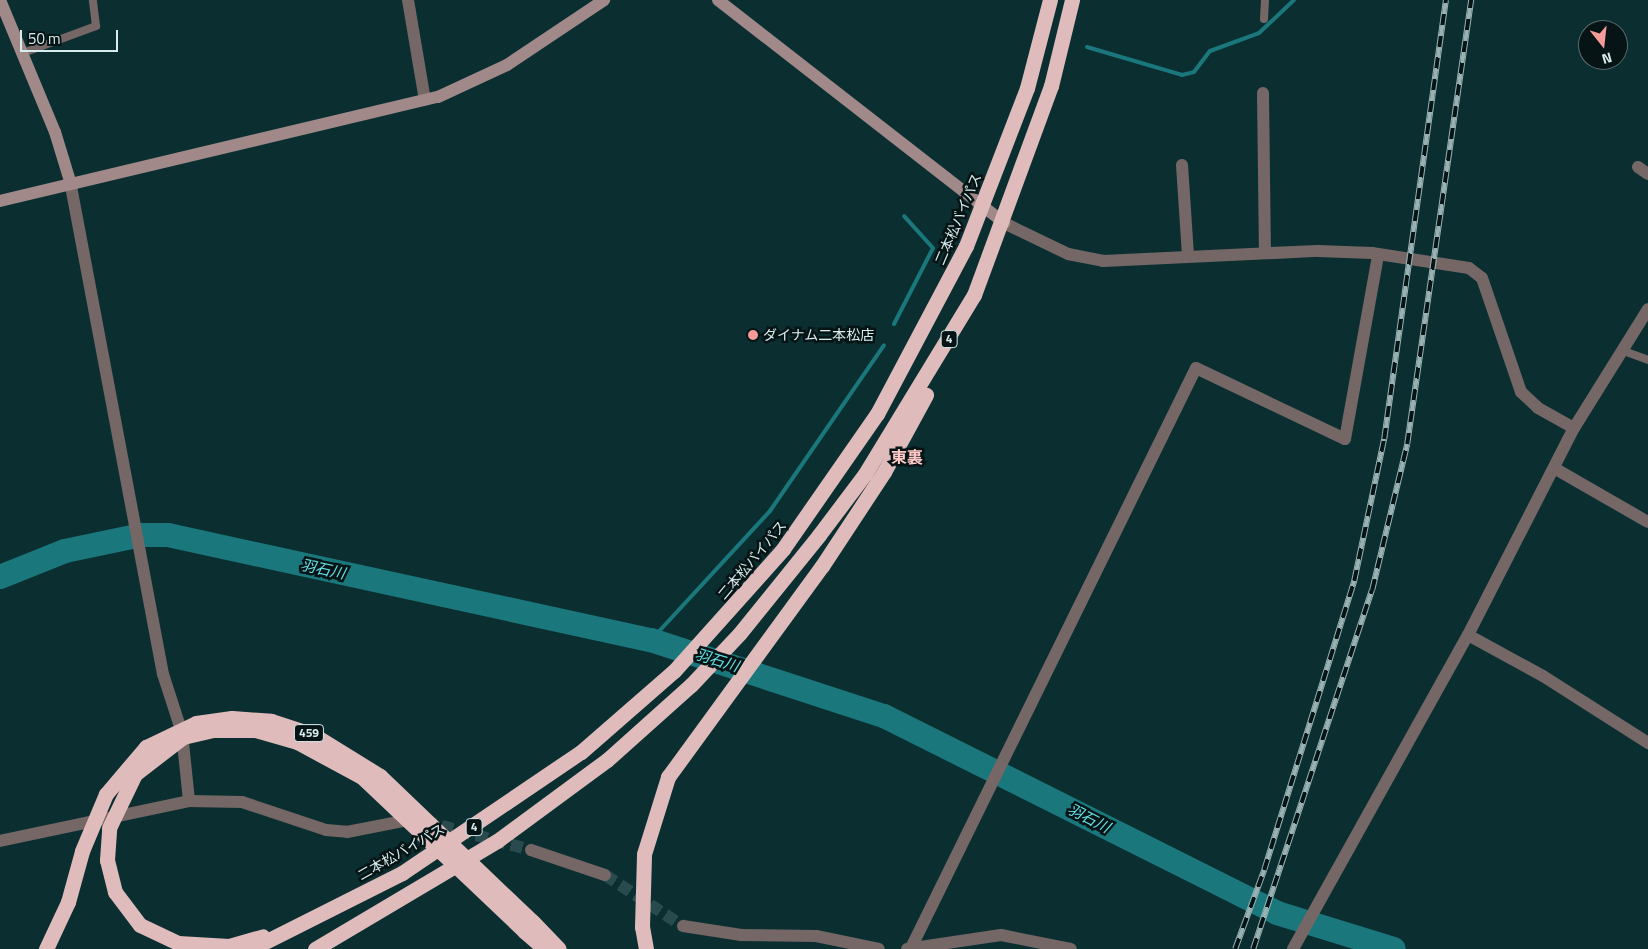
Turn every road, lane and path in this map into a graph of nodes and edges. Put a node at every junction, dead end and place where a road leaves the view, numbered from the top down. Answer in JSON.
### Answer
{"nodes":[{"id":1,"x":0,"y":0,"type":"edge"},
{"id":2,"x":93,"y":0,"type":"edge"},
{"id":3,"x":408,"y":0,"type":"edge"},
{"id":4,"x":604,"y":0,"type":"edge"},
{"id":5,"x":718,"y":0,"type":"edge"},
{"id":6,"x":1050,"y":0,"type":"edge"},
{"id":7,"x":1072,"y":0,"type":"edge"},
{"id":8,"x":1265,"y":0,"type":"edge"},
{"id":9,"x":1264,"y":18,"type":"dead end"},
{"id":10,"x":23,"y":53,"type":"junction"},
{"id":11,"x":1263,"y":93,"type":"dead end"},
{"id":12,"x":425,"y":100,"type":"junction"},
{"id":13,"x":1182,"y":165,"type":"dead end"},
{"id":14,"x":70,"y":181,"type":"junction"},
{"id":15,"x":0,"y":201,"type":"edge"},
{"id":16,"x":982,"y":208,"type":"junction"},
{"id":17,"x":1004,"y":223,"type":"junction"},
{"id":18,"x":1265,"y":252,"type":"junction"},
{"id":19,"x":1188,"y":256,"type":"junction"},
{"id":20,"x":1378,"y":256,"type":"junction"},
{"id":21,"x":974,"y":295,"type":"junction"},
{"id":22,"x":1648,"y":309,"type":"edge"},
{"id":23,"x":1621,"y":350,"type":"junction"},
{"id":24,"x":1648,"y":360,"type":"edge"},
{"id":25,"x":1574,"y":428,"type":"junction"},
{"id":26,"x":1554,"y":468,"type":"junction"},
{"id":27,"x":1648,"y":522,"type":"edge"},
{"id":28,"x":1468,"y":635,"type":"junction"},
{"id":29,"x":1648,"y":743,"type":"edge"},
{"id":30,"x":189,"y":801,"type":"junction"},
{"id":31,"x":409,"y":820,"type":"tunnel mouth"},
{"id":32,"x":0,"y":841,"type":"edge"},
{"id":33,"x":532,"y":850,"type":"tunnel mouth"},
{"id":34,"x":605,"y":875,"type":"tunnel mouth"},
{"id":35,"x":328,"y":912,"type":"junction"},
{"id":36,"x":683,"y":926,"type":"tunnel mouth"},
{"id":37,"x":528,"y":927,"type":"junction"},
{"id":38,"x":1294,"y":945,"type":"edge"},
{"id":39,"x":46,"y":949,"type":"edge"},
{"id":40,"x":251,"y":949,"type":"edge"},
{"id":41,"x":315,"y":949,"type":"edge"},
{"id":42,"x":545,"y":949,"type":"edge"},
{"id":43,"x":559,"y":949,"type":"edge"},
{"id":44,"x":646,"y":949,"type":"edge"},
{"id":45,"x":879,"y":949,"type":"edge"},
{"id":46,"x":909,"y":949,"type":"edge"},
{"id":47,"x":1071,"y":949,"type":"edge"}],
"edges":[{"from":1,"to":10,"type":"street"},
{"from":2,"to":10,"type":"lane"},
{"from":3,"to":12,"type":"street"},
{"from":4,"to":12,"type":"street"},
{"from":5,"to":16,"type":"street"},
{"from":6,"to":16,"type":"highway","name":"二本松バイパス","number":"4"},
{"from":7,"to":17,"type":"highway","number":"4"},
{"from":8,"to":9,"type":"lane"},
{"from":10,"to":14,"type":"street"},
{"from":11,"to":18,"type":"street"},
{"from":12,"to":14,"type":"street"},
{"from":13,"to":19,"type":"street"},
{"from":14,"to":15,"type":"street"},
{"from":14,"to":30,"type":"street"},
{"from":16,"to":17,"type":"street"},
{"from":16,"to":35,"type":"highway","name":"二本松バイパス","number":"4"},
{"from":17,"to":19,"type":"street"},
{"from":17,"to":21,"type":"highway","number":"4"},
{"from":18,"to":19,"type":"street"},
{"from":18,"to":20,"type":"street"},
{"from":20,"to":25,"type":"street"},
{"from":20,"to":46,"type":"street"},
{"from":21,"to":41,"type":"highway","number":"4"},
{"from":21,"to":44,"type":"highway"},
{"from":22,"to":23,"type":"street"},
{"from":23,"to":24,"type":"lane"},
{"from":23,"to":25,"type":"street"},
{"from":25,"to":26,"type":"street"},
{"from":26,"to":27,"type":"street"},
{"from":26,"to":28,"type":"street"},
{"from":28,"to":29,"type":"street"},
{"from":28,"to":38,"type":"street"},
{"from":30,"to":31,"type":"street"},
{"from":30,"to":32,"type":"street"},
{"from":33,"to":34,"type":"street"},
{"from":35,"to":37,"type":"highway","bridge":true},
{"from":35,"to":40,"type":"highway","name":"二本松バイパス","number":"4"},
{"from":36,"to":45,"type":"street"},
{"from":37,"to":39,"type":"highway","number":"459","bridge":true},
{"from":37,"to":42,"type":"highway"},
{"from":37,"to":43,"type":"highway","number":"459"},
{"from":46,"to":47,"type":"street"}]}
